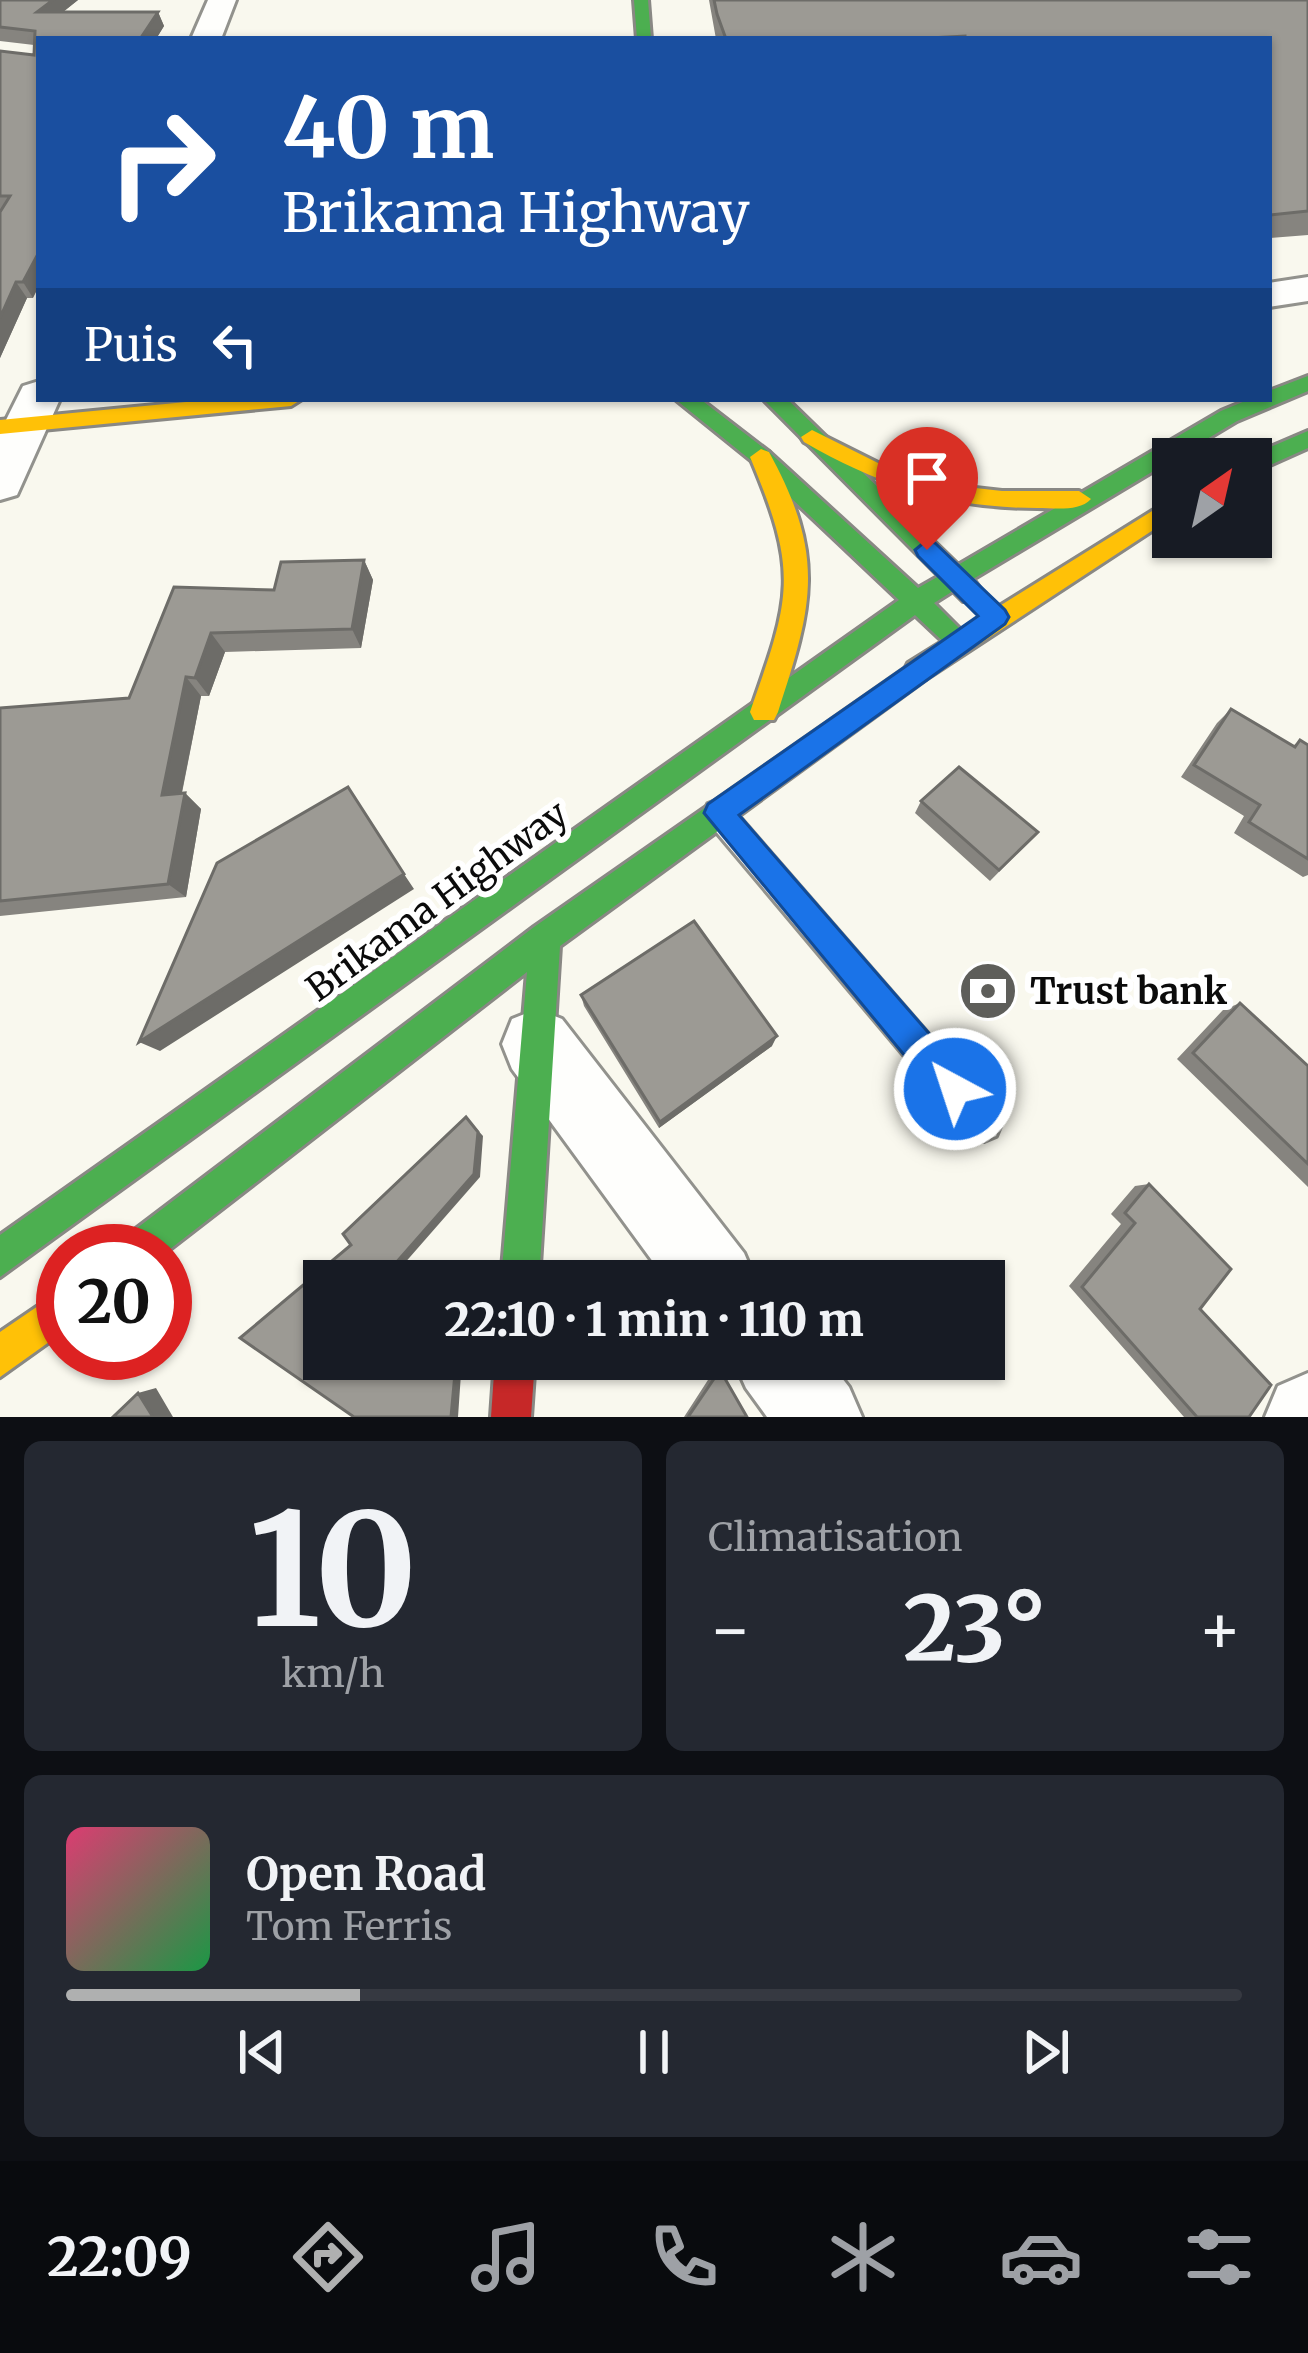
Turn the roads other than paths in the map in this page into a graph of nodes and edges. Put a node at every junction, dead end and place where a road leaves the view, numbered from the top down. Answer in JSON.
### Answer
{"nodes":[{"id":1,"x":222,"y":0,"type":"edge"},
{"id":2,"x":640,"y":0,"type":"edge"},
{"id":3,"x":207,"y":36,"type":"edge"},
{"id":4,"x":644,"y":36,"type":"edge"},
{"id":5,"x":1308,"y":289,"type":"edge"},
{"id":6,"x":1272,"y":295,"type":"edge"},
{"id":7,"x":1308,"y":383,"type":"edge"},
{"id":8,"x":1272,"y":398,"type":"edge"},
{"id":9,"x":227,"y":402,"type":"edge"},
{"id":10,"x":690,"y":402,"type":"edge"},
{"id":11,"x":777,"y":402,"type":"edge"},
{"id":12,"x":1263,"y":402,"type":"edge"},
{"id":13,"x":142,"y":406,"type":"edge"},
{"id":14,"x":14,"y":417,"type":"edge"},
{"id":15,"x":812,"y":437,"type":"junction"},
{"id":16,"x":1308,"y":439,"type":"edge"},
{"id":17,"x":1272,"y":455,"type":"edge"},
{"id":18,"x":761,"y":457,"type":"junction"},
{"id":19,"x":0,"y":484,"type":"edge"},
{"id":20,"x":1083,"y":499,"type":"junction"},
{"id":21,"x":1152,"y":519,"type":"edge"},
{"id":22,"x":955,"y":578,"type":"junction"},
{"id":23,"x":915,"y":602,"type":"junction"},
{"id":24,"x":996,"y":617,"type":"junction"},
{"id":25,"x":959,"y":641,"type":"junction"},
{"id":26,"x":764,"y":712,"type":"junction"},
{"id":27,"x":718,"y":813,"type":"junction"},
{"id":28,"x":545,"y":938,"type":"junction"},
{"id":29,"x":537,"y":1044,"type":"junction"},
{"id":30,"x":984,"y":1124,"type":"dead end"},
{"id":31,"x":172,"y":1224,"type":"edge"},
{"id":32,"x":0,"y":1258,"type":"edge"},
{"id":33,"x":522,"y":1260,"type":"edge"},
{"id":34,"x":700,"y":1260,"type":"edge"},
{"id":35,"x":36,"y":1329,"type":"edge"},
{"id":36,"x":0,"y":1357,"type":"edge"},
{"id":37,"x":514,"y":1380,"type":"edge"},
{"id":38,"x":791,"y":1380,"type":"edge"},
{"id":39,"x":511,"y":1417,"type":"edge"},
{"id":40,"x":819,"y":1417,"type":"edge"}],
"edges":[{"from":1,"to":3,"type":"street"},
{"from":2,"to":4,"type":"main road"},
{"from":5,"to":6,"type":"street"},
{"from":7,"to":8,"type":"main road","name":"Brikama Highway"},
{"from":9,"to":13,"type":"main road"},
{"from":10,"to":18,"type":"main road"},
{"from":11,"to":15,"type":"main road"},
{"from":12,"to":20,"type":"main road","name":"Brikama Highway"},
{"from":13,"to":14,"type":"main road"},
{"from":14,"to":19,"type":"street"},
{"from":15,"to":20,"type":"main road"},
{"from":15,"to":22,"type":"main road"},
{"from":16,"to":17,"type":"main road"},
{"from":18,"to":23,"type":"main road"},
{"from":18,"to":26,"type":"main road"},
{"from":20,"to":22,"type":"main road","name":"Brikama Highway"},
{"from":21,"to":24,"type":"main road"},
{"from":22,"to":23,"type":"main road","name":"Brikama Highway"},
{"from":22,"to":24,"type":"main road"},
{"from":23,"to":25,"type":"main road"},
{"from":23,"to":26,"type":"main road","name":"Brikama Highway"},
{"from":24,"to":25,"type":"main road"},
{"from":25,"to":27,"type":"main road"},
{"from":26,"to":32,"type":"main road","name":"Brikama Highway"},
{"from":27,"to":28,"type":"main road"},
{"from":27,"to":30,"type":"lane"},
{"from":28,"to":29,"type":"main road"},
{"from":28,"to":31,"type":"main road"},
{"from":29,"to":33,"type":"main road"},
{"from":29,"to":34,"type":"street"},
{"from":35,"to":36,"type":"main road"},
{"from":37,"to":39,"type":"main road"},
{"from":38,"to":40,"type":"street"}]}
